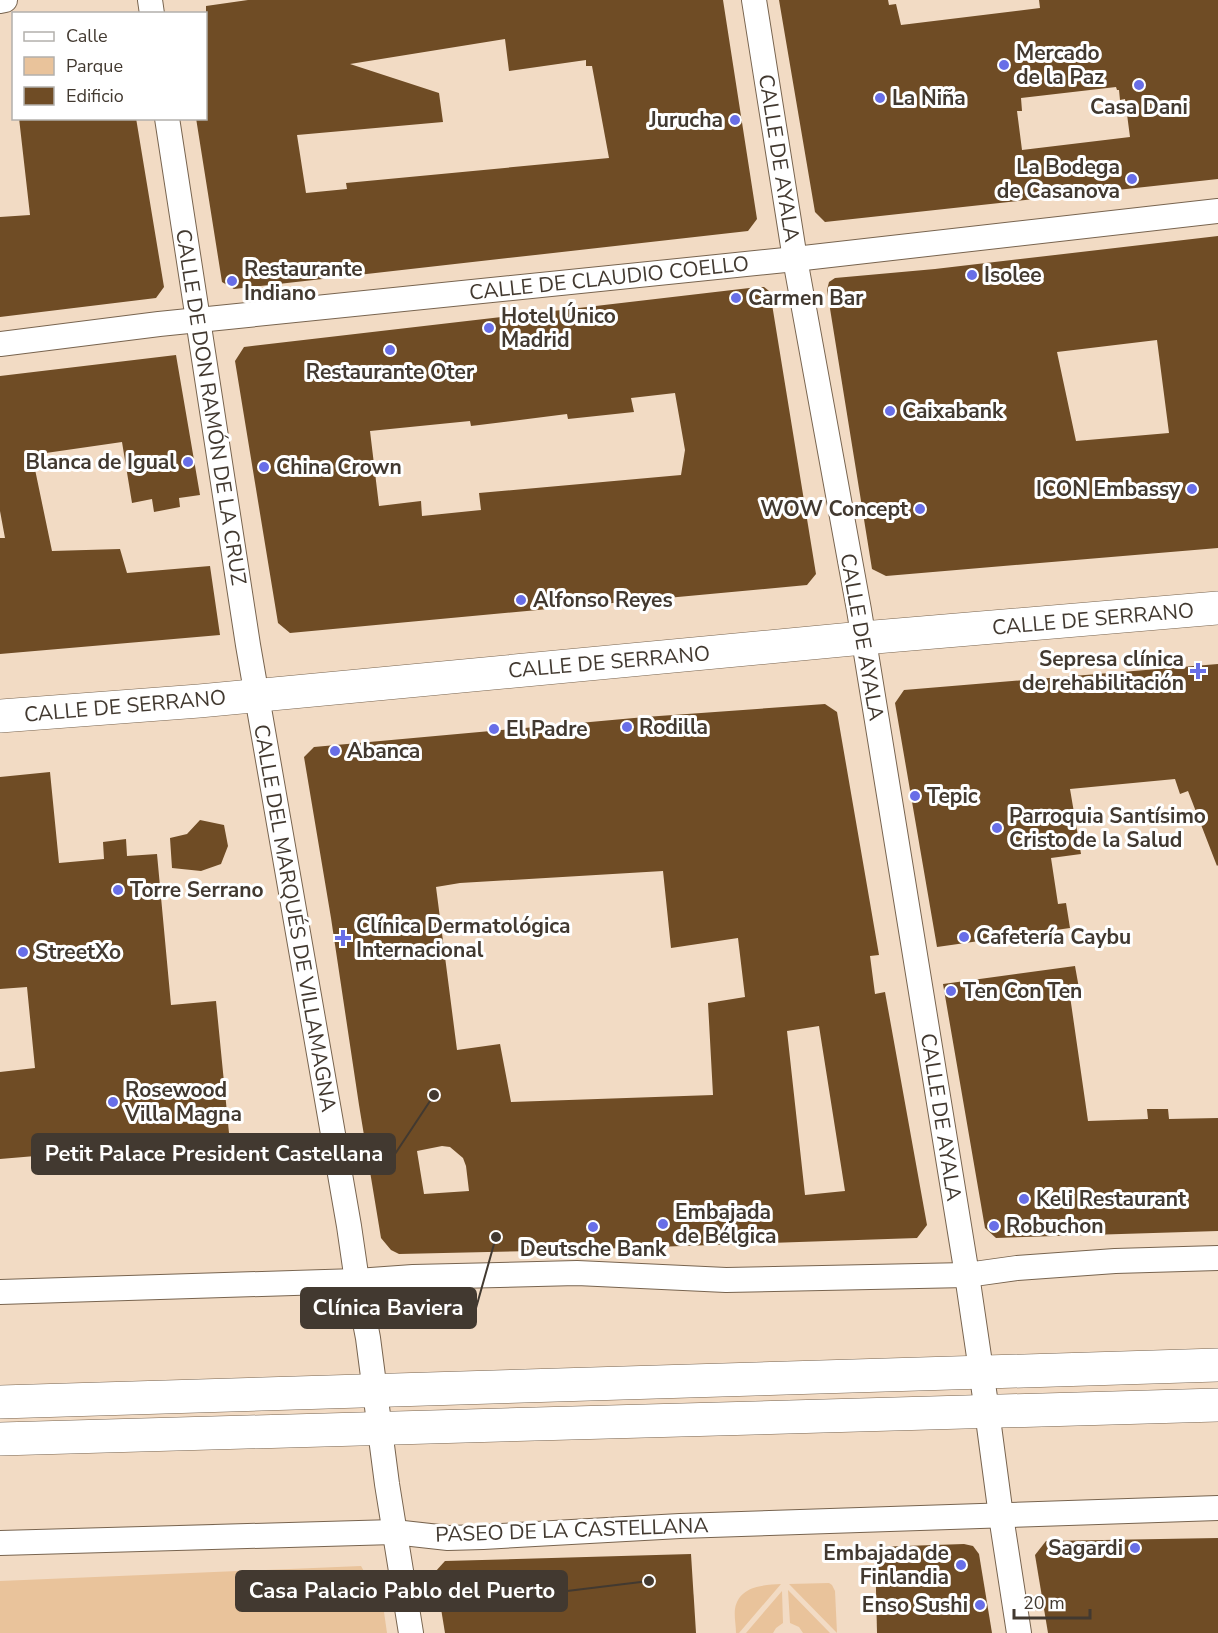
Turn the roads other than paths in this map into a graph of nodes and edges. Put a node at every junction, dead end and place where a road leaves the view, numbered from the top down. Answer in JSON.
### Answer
{"nodes":[{"id":1,"x":5,"y":0,"type":"edge"},
{"id":2,"x":754,"y":0,"type":"edge"},
{"id":3,"x":0,"y":1,"type":"edge"},
{"id":4,"x":167,"y":120,"type":"edge"},
{"id":5,"x":1218,"y":211,"type":"edge"},
{"id":6,"x":795,"y":259,"type":"junction"},
{"id":7,"x":198,"y":320,"type":"junction"},
{"id":8,"x":0,"y":344,"type":"edge"},
{"id":9,"x":1218,"y":608,"type":"edge"},
{"id":10,"x":863,"y":639,"type":"junction"},
{"id":11,"x":256,"y":694,"type":"junction"},
{"id":12,"x":0,"y":716,"type":"edge"},
{"id":13,"x":1218,"y":1258,"type":"edge"},
{"id":14,"x":967,"y":1275,"type":"junction"},
{"id":15,"x":357,"y":1281,"type":"junction"},
{"id":16,"x":0,"y":1292,"type":"edge"},
{"id":17,"x":1218,"y":1365,"type":"edge"},
{"id":18,"x":982,"y":1372,"type":"junction"},
{"id":19,"x":375,"y":1390,"type":"junction"},
{"id":20,"x":0,"y":1401,"type":"edge"},
{"id":21,"x":1218,"y":1405,"type":"edge"},
{"id":22,"x":987,"y":1411,"type":"junction"},
{"id":23,"x":381,"y":1428,"type":"junction"},
{"id":24,"x":0,"y":1439,"type":"edge"},
{"id":25,"x":1218,"y":1508,"type":"edge"},
{"id":26,"x":1001,"y":1516,"type":"junction"},
{"id":27,"x":394,"y":1532,"type":"junction"},
{"id":28,"x":0,"y":1543,"type":"edge"},
{"id":29,"x":411,"y":1633,"type":"edge"},
{"id":30,"x":1019,"y":1633,"type":"edge"}],
"edges":[{"from":1,"to":3,"type":"street"},
{"from":2,"to":6,"type":"street","name":"CALLE DE AYALA"},
{"from":4,"to":7,"type":"street","name":"CALLE DE DON RAMÓN DE LA CRUZ"},
{"from":5,"to":6,"type":"street","name":"CALLE DE CLAUDIO COELLO"},
{"from":6,"to":7,"type":"street","name":"CALLE DE CLAUDIO COELLO"},
{"from":6,"to":10,"type":"street","name":"CALLE DE AYALA"},
{"from":7,"to":8,"type":"street","name":"CALLE DE CLAUDIO COELLO"},
{"from":7,"to":11,"type":"street","name":"CALLE DE DON RAMÓN DE LA CRUZ"},
{"from":9,"to":10,"type":"main road","name":"CALLE DE SERRANO"},
{"from":10,"to":11,"type":"main road","name":"CALLE DE SERRANO"},
{"from":10,"to":14,"type":"street","name":"CALLE DE AYALA"},
{"from":11,"to":12,"type":"main road","name":"CALLE DE SERRANO"},
{"from":11,"to":15,"type":"street","name":"CALLE DEL MARQUÉS DE VILLAMAGNA"},
{"from":13,"to":14,"type":"street"},
{"from":14,"to":15,"type":"street"},
{"from":14,"to":18,"type":"street"},
{"from":15,"to":16,"type":"street"},
{"from":15,"to":19,"type":"street","name":"CALLE DEL MARQUÉS DE VILLAMAGNA"},
{"from":17,"to":18,"type":"main road"},
{"from":18,"to":19,"type":"main road"},
{"from":18,"to":22,"type":"street"},
{"from":19,"to":20,"type":"main road"},
{"from":19,"to":23,"type":"street","name":"CALLE DEL MARQUÉS DE VILLAMAGNA"},
{"from":21,"to":22,"type":"main road"},
{"from":22,"to":23,"type":"main road"},
{"from":22,"to":26,"type":"street"},
{"from":23,"to":24,"type":"main road"},
{"from":23,"to":27,"type":"street","name":"CALLE DEL MARQUÉS DE VILLAMAGNA"},
{"from":25,"to":26,"type":"street","name":"PASEO DE LA CASTELLANA"},
{"from":26,"to":27,"type":"street","name":"PASEO DE LA CASTELLANA"},
{"from":26,"to":30,"type":"street"},
{"from":27,"to":28,"type":"street","name":"PASEO DE LA CASTELLANA"},
{"from":27,"to":29,"type":"street","name":"CALLE DEL MARQUÉS DE VILLAMAGNA"}]}
